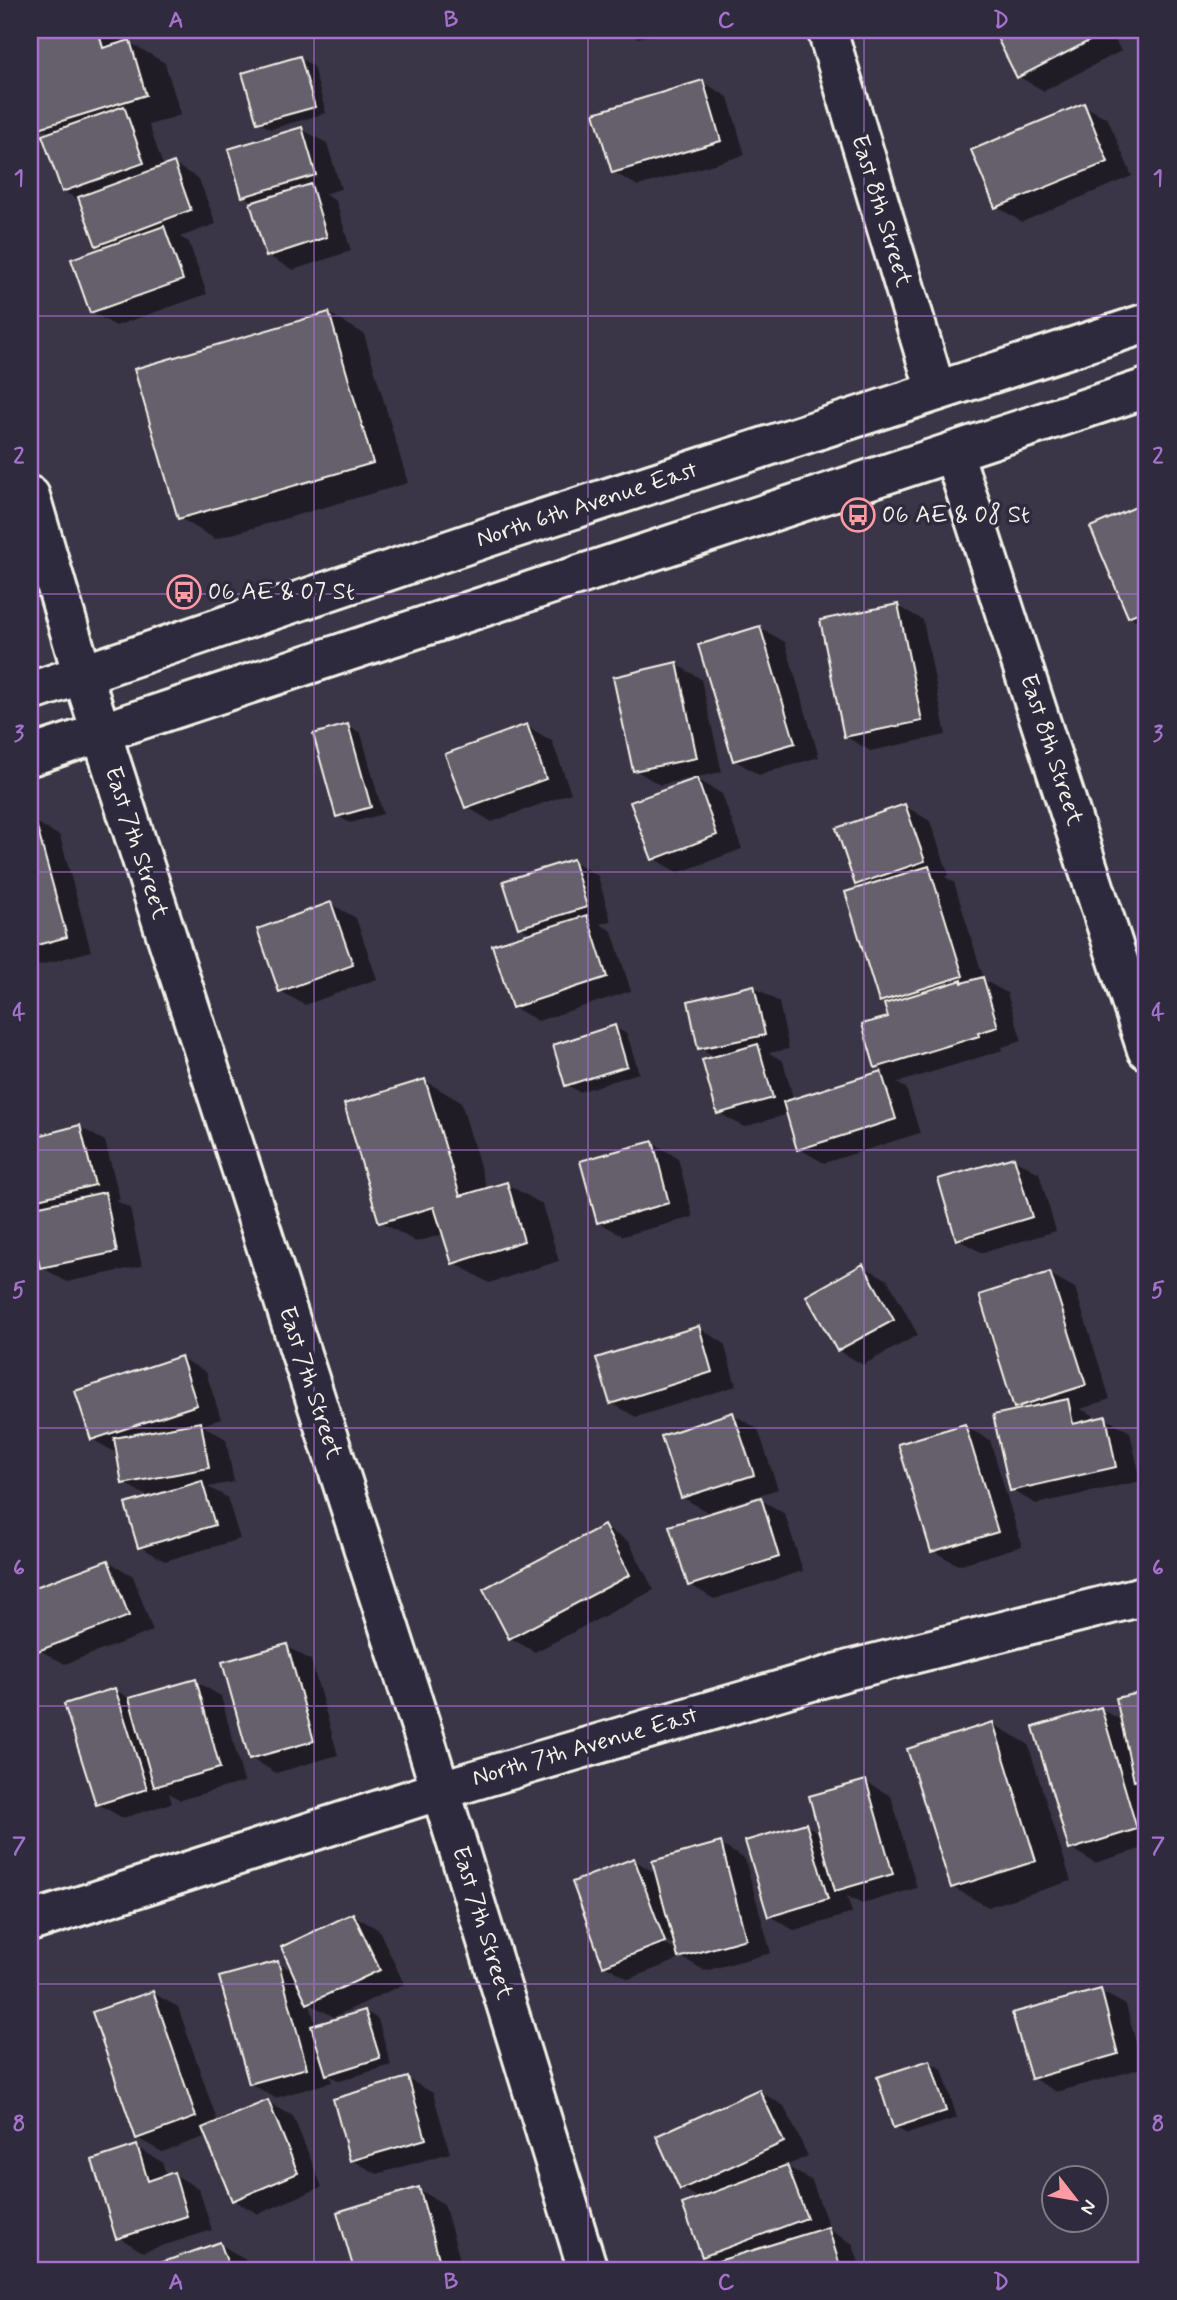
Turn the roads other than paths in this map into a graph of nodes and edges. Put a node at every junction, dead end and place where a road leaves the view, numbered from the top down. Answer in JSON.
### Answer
{"nodes":[{"id":1,"x":827,"y":30,"type":"edge"},
{"id":2,"x":1147,"y":323,"type":"edge"},
{"id":3,"x":1147,"y":388,"type":"edge"},
{"id":4,"x":936,"y":391,"type":"junction"},
{"id":5,"x":953,"y":452,"type":"junction"},
{"id":6,"x":30,"y":496,"type":"edge"},
{"id":7,"x":83,"y":676,"type":"junction"},
{"id":8,"x":30,"y":692,"type":"edge"},
{"id":9,"x":101,"y":734,"type":"junction"},
{"id":10,"x":30,"y":756,"type":"edge"},
{"id":11,"x":1147,"y":1050,"type":"edge"},
{"id":12,"x":1147,"y":1595,"type":"edge"},
{"id":13,"x":441,"y":1790,"type":"junction"},
{"id":14,"x":30,"y":1922,"type":"edge"},
{"id":15,"x":588,"y":2270,"type":"edge"}],
"edges":[{"from":1,"to":4,"type":"street","name":"East 8th Street"},
{"from":2,"to":4,"type":"street","name":"North 6th Avenue East"},
{"from":3,"to":5,"type":"street"},
{"from":4,"to":7,"type":"street","name":"North 6th Avenue East"},
{"from":5,"to":9,"type":"street"},
{"from":5,"to":11,"type":"street","name":"East 8th Street"},
{"from":6,"to":7,"type":"street","name":"East 7th Street"},
{"from":7,"to":8,"type":"street","name":"North 6th Avenue East"},
{"from":7,"to":9,"type":"street","name":"East 7th Street"},
{"from":9,"to":10,"type":"street"},
{"from":9,"to":13,"type":"street","name":"East 7th Street"},
{"from":12,"to":13,"type":"street","name":"North 7th Avenue East"},
{"from":13,"to":14,"type":"street","name":"North 7th Avenue East"},
{"from":13,"to":15,"type":"street","name":"East 7th Street"}]}
